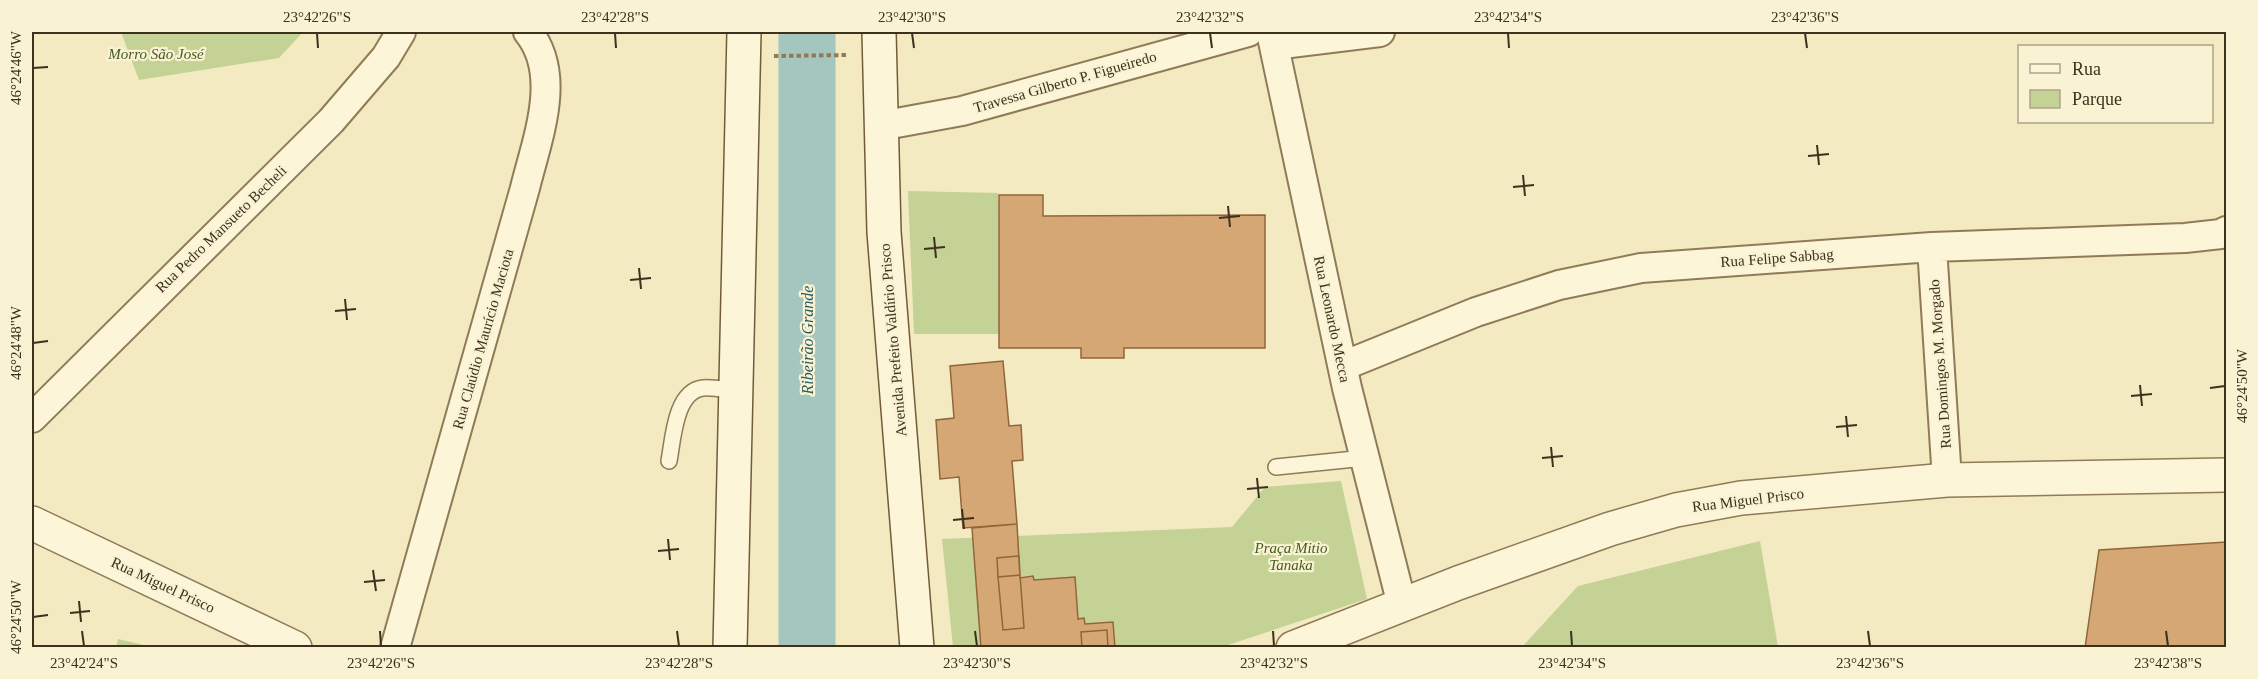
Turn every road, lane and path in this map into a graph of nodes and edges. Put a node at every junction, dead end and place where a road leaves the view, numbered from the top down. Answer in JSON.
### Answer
{"nodes":[{"id":1,"x":401,"y":32,"type":"edge"},
{"id":2,"x":528,"y":32,"type":"edge"},
{"id":3,"x":744,"y":32,"type":"edge"},
{"id":4,"x":879,"y":32,"type":"edge"},
{"id":5,"x":1248,"y":32,"type":"edge"},
{"id":6,"x":1380,"y":32,"type":"edge"},
{"id":7,"x":1272,"y":38,"type":"edge"},
{"id":8,"x":769,"y":56,"type":"dead end"},
{"id":9,"x":843,"y":56,"type":"dead end"},
{"id":10,"x":880,"y":126,"type":"junction"},
{"id":11,"x":2226,"y":231,"type":"edge"},
{"id":12,"x":1932,"y":247,"type":"junction"},
{"id":13,"x":1342,"y":366,"type":"junction"},
{"id":14,"x":736,"y":391,"type":"junction"},
{"id":15,"x":32,"y":418,"type":"edge"},
{"id":16,"x":1365,"y":458,"type":"junction"},
{"id":17,"x":669,"y":461,"type":"dead end"},
{"id":18,"x":1276,"y":467,"type":"dead end"},
{"id":19,"x":2226,"y":475,"type":"edge"},
{"id":20,"x":1947,"y":480,"type":"junction"},
{"id":21,"x":32,"y":523,"type":"edge"},
{"id":22,"x":1402,"y":605,"type":"junction"},
{"id":23,"x":295,"y":648,"type":"edge"},
{"id":24,"x":395,"y":648,"type":"edge"},
{"id":25,"x":730,"y":648,"type":"edge"},
{"id":26,"x":917,"y":648,"type":"edge"},
{"id":27,"x":1293,"y":648,"type":"edge"}],
"edges":[{"from":1,"to":15,"type":"street","name":"Rua Pedro Mansueto Becheli"},
{"from":2,"to":24,"type":"street","name":"Rua Claúdio Maurício Maciota"},
{"from":3,"to":14,"type":"street"},
{"from":4,"to":10,"type":"street","name":"Avenida Prefeito Valdírio Prisco"},
{"from":5,"to":10,"type":"street","name":"Travessa Gilberto P. Figueiredo"},
{"from":6,"to":7,"type":"street"},
{"from":7,"to":13,"type":"street","name":"Rua Leonardo Mecca"},
{"from":8,"to":9,"type":"path"},
{"from":10,"to":26,"type":"street","name":"Avenida Prefeito Valdírio Prisco"},
{"from":11,"to":12,"type":"street","name":"Rua Felipe Sabbag"},
{"from":12,"to":13,"type":"street","name":"Rua Felipe Sabbag"},
{"from":12,"to":20,"type":"street","name":"Rua Domingos M. Morgado"},
{"from":13,"to":16,"type":"street","name":"Rua Leonardo Mecca"},
{"from":14,"to":17,"type":"lane"},
{"from":14,"to":25,"type":"street"},
{"from":16,"to":18,"type":"lane"},
{"from":16,"to":22,"type":"street","name":"Rua Leonardo Mecca"},
{"from":19,"to":20,"type":"street","name":"Rua Miguel Prisco"},
{"from":20,"to":22,"type":"street","name":"Rua Miguel Prisco"},
{"from":21,"to":23,"type":"street","name":"Rua Miguel Prisco"},
{"from":22,"to":27,"type":"street","name":"Rua Miguel Prisco"}]}
